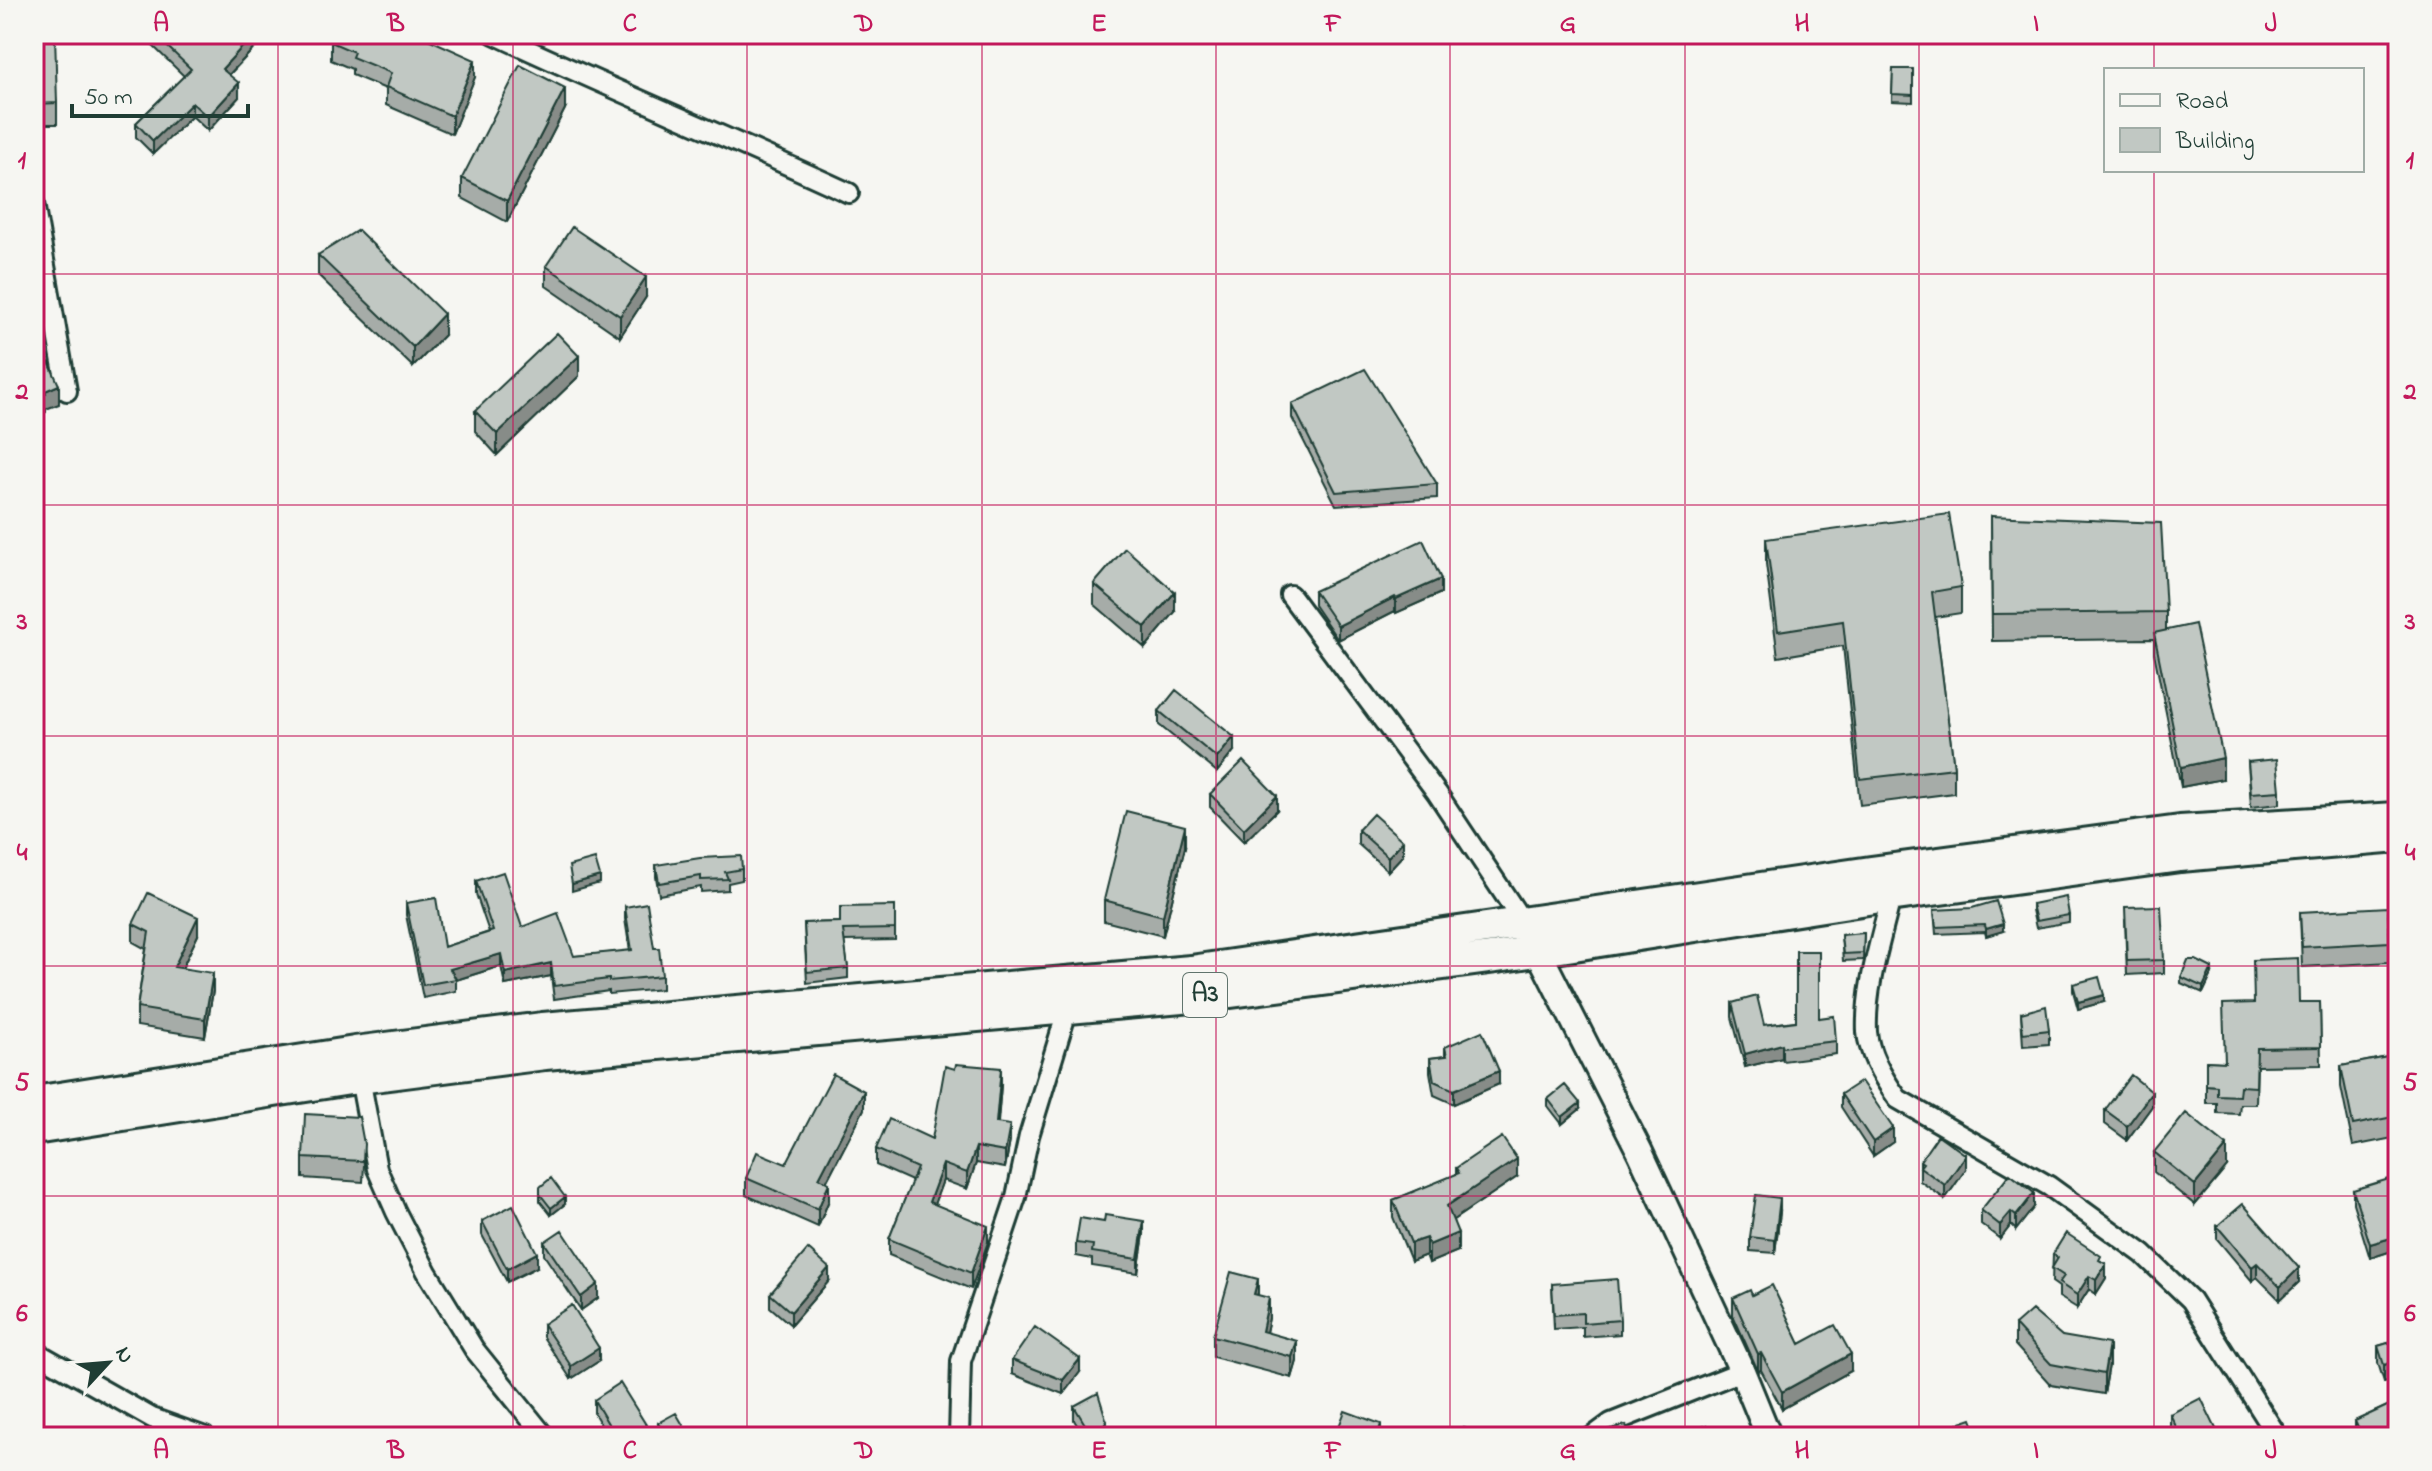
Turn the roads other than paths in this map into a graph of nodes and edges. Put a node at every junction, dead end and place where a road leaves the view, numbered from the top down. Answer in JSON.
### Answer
{"nodes":[{"id":1,"x":494,"y":34,"type":"edge"},
{"id":2,"x":849,"y":193,"type":"dead end"},
{"id":3,"x":34,"y":203,"type":"edge"},
{"id":4,"x":67,"y":391,"type":"dead end"},
{"id":5,"x":1290,"y":595,"type":"dead end"},
{"id":6,"x":2398,"y":817,"type":"edge"},
{"id":7,"x":2398,"y":837,"type":"edge"},
{"id":8,"x":1891,"y":897,"type":"junction"},
{"id":9,"x":1531,"y":937,"type":"junction"},
{"id":10,"x":1068,"y":1008,"type":"junction"},
{"id":11,"x":544,"y":1041,"type":"junction"},
{"id":12,"x":360,"y":1078,"type":"junction"},
{"id":13,"x":34,"y":1102,"type":"edge"},
{"id":14,"x":34,"y":1129,"type":"edge"},
{"id":15,"x":34,"y":1351,"type":"edge"},
{"id":16,"x":1742,"y":1371,"type":"junction"},
{"id":17,"x":205,"y":1437,"type":"edge"},
{"id":18,"x":545,"y":1437,"type":"edge"},
{"id":19,"x":959,"y":1437,"type":"edge"},
{"id":20,"x":1592,"y":1437,"type":"edge"},
{"id":21,"x":1769,"y":1437,"type":"edge"},
{"id":22,"x":2278,"y":1437,"type":"edge"}],
"edges":[{"from":1,"to":2,"type":"street"},
{"from":3,"to":4,"type":"street"},
{"from":5,"to":9,"type":"street"},
{"from":6,"to":9,"type":"main road","number":"A3"},
{"from":7,"to":8,"type":"main road","number":"A3"},
{"from":8,"to":9,"type":"main road","number":"A3"},
{"from":8,"to":22,"type":"street"},
{"from":9,"to":10,"type":"main road","number":"A3"},
{"from":9,"to":11,"type":"main road","number":"A3"},
{"from":9,"to":16,"type":"street"},
{"from":10,"to":11,"type":"main road","number":"A3"},
{"from":10,"to":19,"type":"street"},
{"from":11,"to":12,"type":"main road","number":"A3"},
{"from":11,"to":13,"type":"main road","number":"A3"},
{"from":12,"to":14,"type":"main road","number":"A3"},
{"from":12,"to":18,"type":"street"},
{"from":15,"to":17,"type":"street"},
{"from":16,"to":20,"type":"street"},
{"from":16,"to":21,"type":"street"}]}
